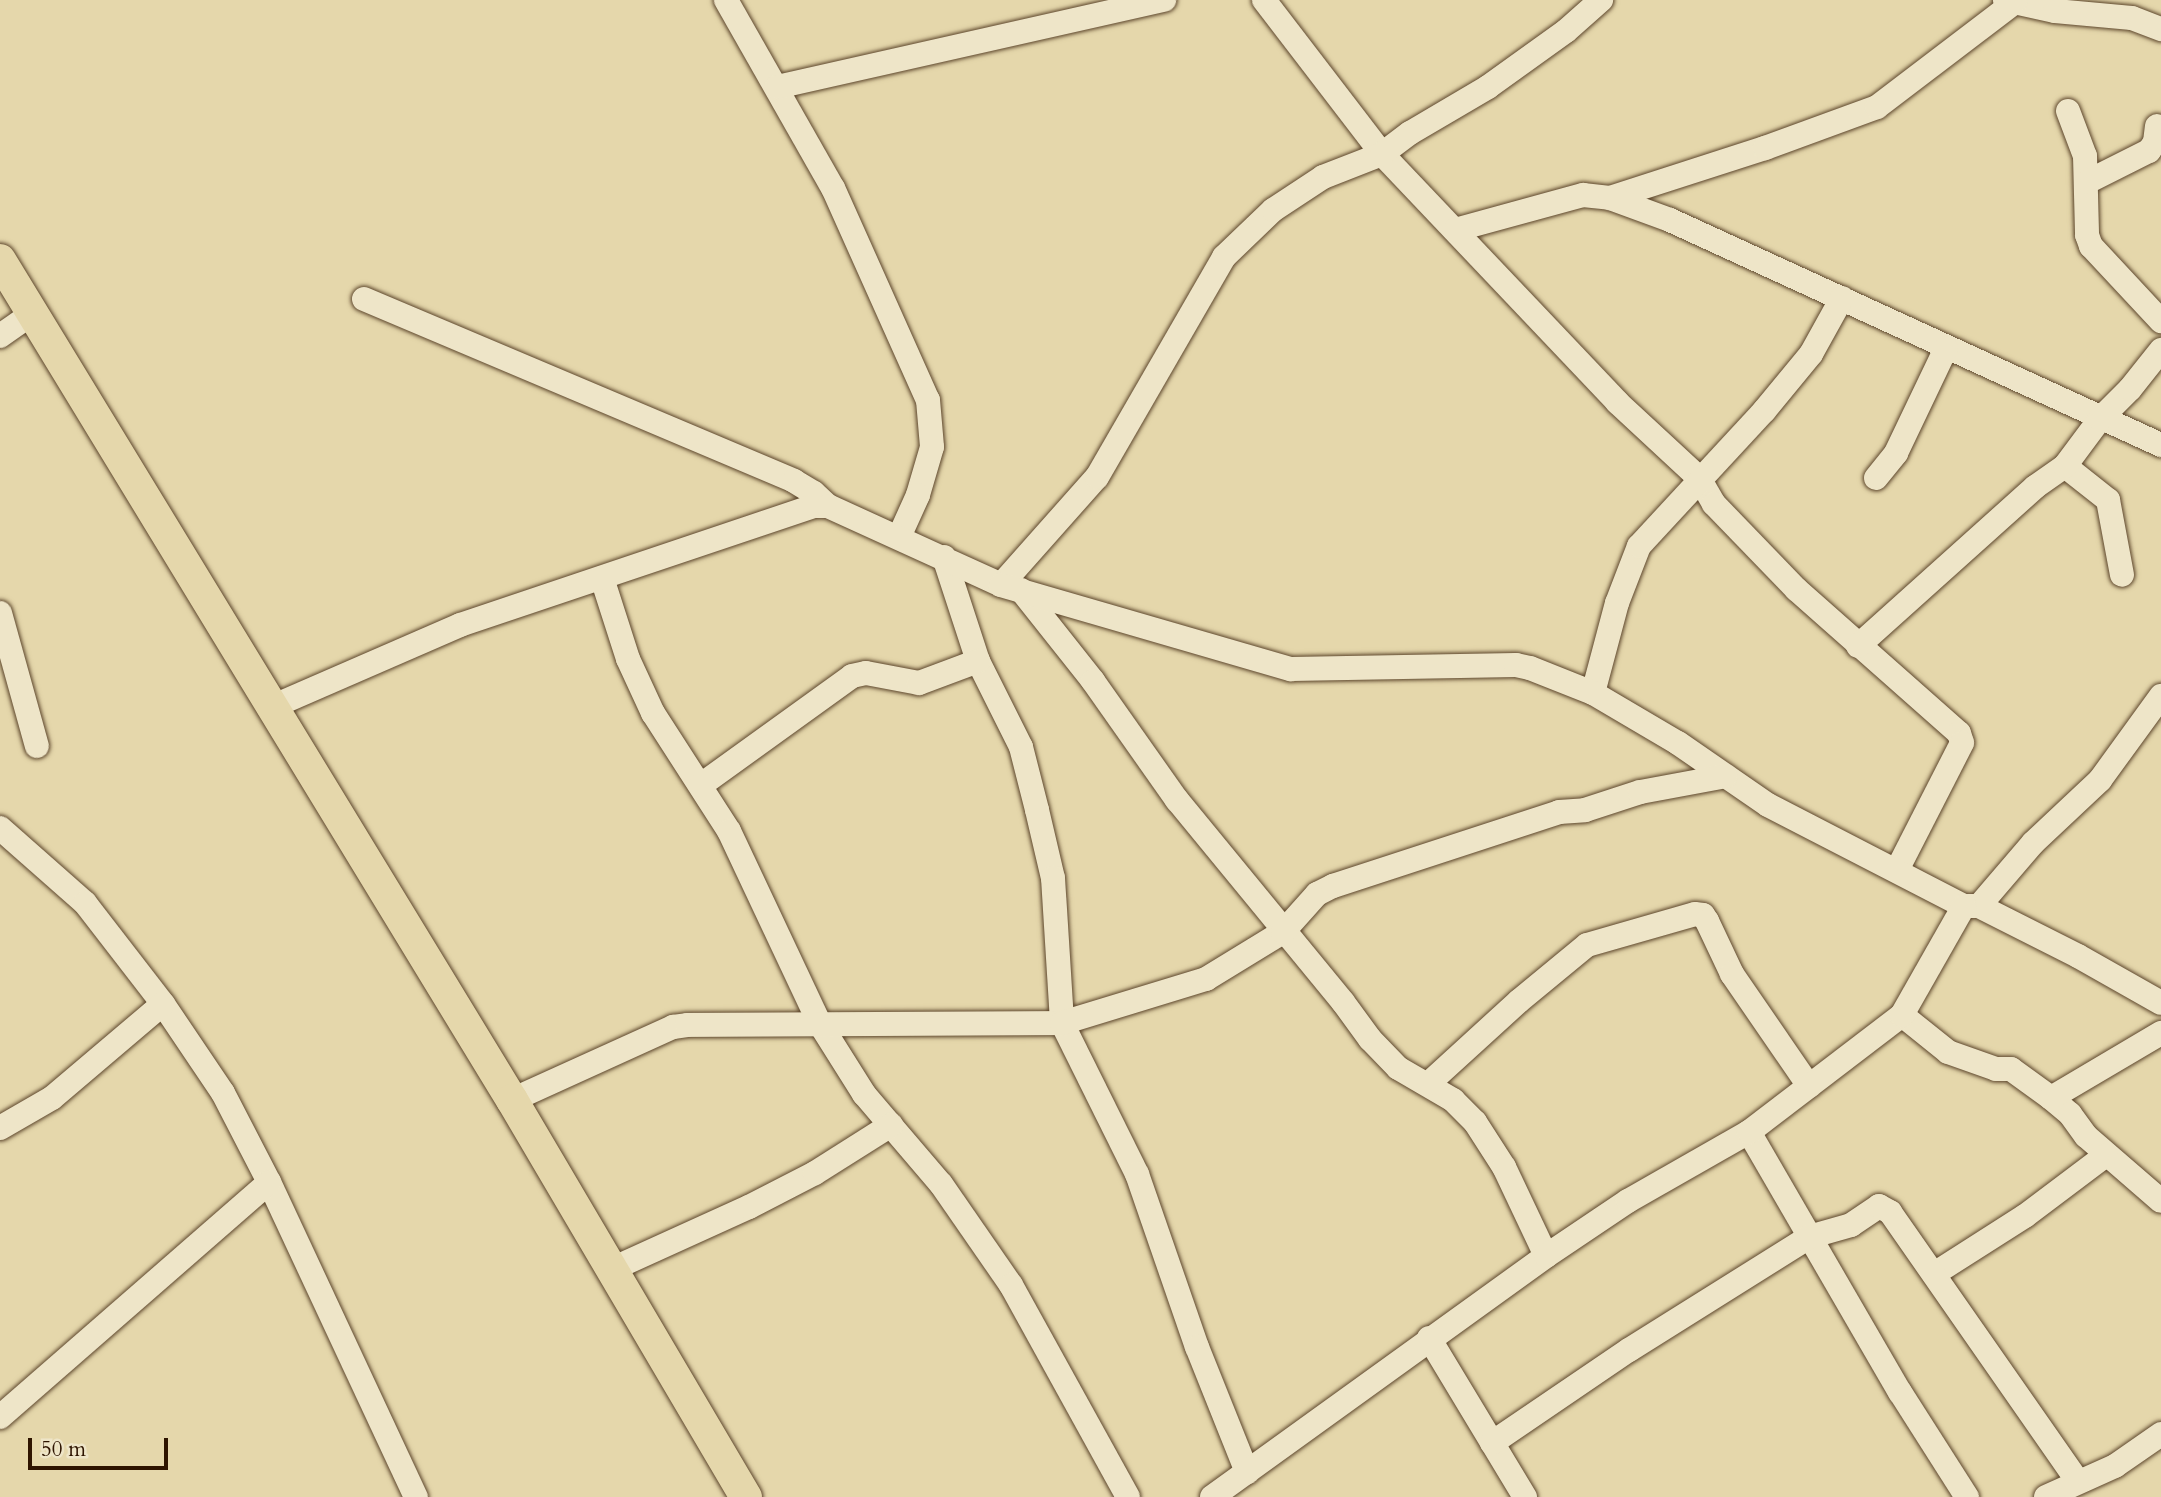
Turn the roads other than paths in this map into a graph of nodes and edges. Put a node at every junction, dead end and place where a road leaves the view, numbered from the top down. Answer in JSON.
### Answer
{"nodes":[{"id":1,"x":726,"y":0,"type":"edge"},
{"id":2,"x":1164,"y":0,"type":"edge"},
{"id":3,"x":1264,"y":0,"type":"edge"},
{"id":4,"x":1601,"y":0,"type":"edge"},
{"id":5,"x":2010,"y":1,"type":"edge"},
{"id":6,"x":2161,"y":29,"type":"edge"},
{"id":7,"x":777,"y":87,"type":"junction"},
{"id":8,"x":2068,"y":111,"type":"dead end"},
{"id":9,"x":2157,"y":126,"type":"dead end"},
{"id":10,"x":1382,"y":154,"type":"junction"},
{"id":11,"x":2087,"y":182,"type":"junction"},
{"id":12,"x":1610,"y":198,"type":"junction"},
{"id":13,"x":1455,"y":230,"type":"junction"},
{"id":14,"x":0,"y":260,"type":"edge"},
{"id":15,"x":1842,"y":298,"type":"junction"},
{"id":16,"x":364,"y":299,"type":"dead end"},
{"id":17,"x":32,"y":314,"type":"junction"},
{"id":18,"x":2161,"y":321,"type":"edge"},
{"id":19,"x":0,"y":336,"type":"edge"},
{"id":20,"x":1946,"y":348,"type":"junction"},
{"id":21,"x":2161,"y":349,"type":"edge"},
{"id":22,"x":2100,"y":419,"type":"junction"},
{"id":23,"x":2161,"y":445,"type":"edge"},
{"id":24,"x":2065,"y":466,"type":"junction"},
{"id":25,"x":1699,"y":478,"type":"junction"},
{"id":26,"x":1876,"y":478,"type":"dead end"},
{"id":27,"x":828,"y":506,"type":"junction"},
{"id":28,"x":899,"y":537,"type":"junction"},
{"id":29,"x":944,"y":557,"type":"junction"},
{"id":30,"x":2122,"y":575,"type":"dead end"},
{"id":31,"x":602,"y":578,"type":"junction"},
{"id":32,"x":1011,"y":587,"type":"junction"},
{"id":33,"x":0,"y":612,"type":"edge"},
{"id":34,"x":1858,"y":646,"type":"junction"},
{"id":35,"x":978,"y":661,"type":"junction"},
{"id":36,"x":1593,"y":693,"type":"junction"},
{"id":37,"x":2161,"y":696,"type":"edge"},
{"id":38,"x":274,"y":706,"type":"junction"},
{"id":39,"x":37,"y":746,"type":"dead end"},
{"id":40,"x":1726,"y":776,"type":"junction"},
{"id":41,"x":701,"y":785,"type":"junction"},
{"id":42,"x":0,"y":828,"type":"edge"},
{"id":43,"x":1897,"y":870,"type":"junction"},
{"id":44,"x":1972,"y":906,"type":"junction"},
{"id":45,"x":1283,"y":932,"type":"junction"},
{"id":46,"x":2161,"y":1003,"type":"edge"},
{"id":47,"x":163,"y":1004,"type":"junction"},
{"id":48,"x":1902,"y":1015,"type":"junction"},
{"id":49,"x":1062,"y":1023,"type":"junction"},
{"id":50,"x":820,"y":1024,"type":"junction"},
{"id":51,"x":2161,"y":1033,"type":"edge"},
{"id":52,"x":1428,"y":1084,"type":"junction"},
{"id":53,"x":1809,"y":1086,"type":"junction"},
{"id":54,"x":2051,"y":1098,"type":"junction"},
{"id":55,"x":512,"y":1100,"type":"junction"},
{"id":56,"x":891,"y":1125,"type":"junction"},
{"id":57,"x":0,"y":1128,"type":"edge"},
{"id":58,"x":1749,"y":1132,"type":"junction"},
{"id":59,"x":2106,"y":1155,"type":"junction"},
{"id":60,"x":269,"y":1182,"type":"junction"},
{"id":61,"x":2161,"y":1200,"type":"edge"},
{"id":62,"x":1809,"y":1237,"type":"junction"},
{"id":63,"x":1546,"y":1256,"type":"junction"},
{"id":64,"x":610,"y":1270,"type":"junction"},
{"id":65,"x":1934,"y":1274,"type":"junction"},
{"id":66,"x":1429,"y":1338,"type":"junction"},
{"id":67,"x":0,"y":1417,"type":"edge"},
{"id":68,"x":2161,"y":1434,"type":"edge"},
{"id":69,"x":1492,"y":1443,"type":"junction"},
{"id":70,"x":1247,"y":1472,"type":"junction"},
{"id":71,"x":2078,"y":1481,"type":"junction"},
{"id":72,"x":736,"y":1493,"type":"edge"},
{"id":73,"x":416,"y":1497,"type":"edge"},
{"id":74,"x":1128,"y":1497,"type":"edge"},
{"id":75,"x":1212,"y":1497,"type":"edge"},
{"id":76,"x":1525,"y":1497,"type":"edge"},
{"id":77,"x":1967,"y":1497,"type":"edge"},
{"id":78,"x":2046,"y":1497,"type":"edge"}],
"edges":[{"from":1,"to":7,"type":"street"},
{"from":2,"to":7,"type":"street"},
{"from":3,"to":10,"type":"street"},
{"from":4,"to":10,"type":"street"},
{"from":5,"to":6,"type":"street"},
{"from":5,"to":12,"type":"street"},
{"from":7,"to":28,"type":"street"},
{"from":8,"to":11,"type":"street"},
{"from":9,"to":11,"type":"street"},
{"from":10,"to":13,"type":"street"},
{"from":10,"to":32,"type":"street"},
{"from":11,"to":18,"type":"street"},
{"from":12,"to":13,"type":"street"},
{"from":12,"to":15,"type":"street"},
{"from":13,"to":25,"type":"street"},
{"from":14,"to":17,"type":"main road"},
{"from":15,"to":20,"type":"street"},
{"from":15,"to":25,"type":"street"},
{"from":16,"to":27,"type":"street"},
{"from":17,"to":19,"type":"street"},
{"from":17,"to":38,"type":"main road"},
{"from":20,"to":22,"type":"street"},
{"from":20,"to":26,"type":"street"},
{"from":21,"to":22,"type":"street"},
{"from":22,"to":23,"type":"street"},
{"from":22,"to":24,"type":"street"},
{"from":24,"to":30,"type":"street"},
{"from":24,"to":34,"type":"street"},
{"from":25,"to":34,"type":"street"},
{"from":25,"to":36,"type":"street"},
{"from":27,"to":28,"type":"street"},
{"from":27,"to":31,"type":"street"},
{"from":28,"to":29,"type":"street"},
{"from":29,"to":32,"type":"street"},
{"from":29,"to":35,"type":"street"},
{"from":31,"to":38,"type":"street"},
{"from":31,"to":41,"type":"street"},
{"from":32,"to":36,"type":"street"},
{"from":32,"to":45,"type":"street"},
{"from":33,"to":39,"type":"street"},
{"from":34,"to":43,"type":"street"},
{"from":35,"to":41,"type":"street"},
{"from":35,"to":49,"type":"street"},
{"from":36,"to":40,"type":"street"},
{"from":37,"to":44,"type":"street"},
{"from":38,"to":55,"type":"main road"},
{"from":40,"to":43,"type":"street"},
{"from":40,"to":45,"type":"street"},
{"from":41,"to":50,"type":"street"},
{"from":42,"to":47,"type":"street"},
{"from":43,"to":44,"type":"street"},
{"from":44,"to":46,"type":"street"},
{"from":44,"to":48,"type":"street"},
{"from":45,"to":49,"type":"street"},
{"from":45,"to":52,"type":"street"},
{"from":47,"to":57,"type":"street"},
{"from":47,"to":60,"type":"street"},
{"from":48,"to":53,"type":"street"},
{"from":48,"to":54,"type":"street"},
{"from":49,"to":50,"type":"street"},
{"from":49,"to":70,"type":"street"},
{"from":50,"to":55,"type":"street"},
{"from":50,"to":56,"type":"street"},
{"from":51,"to":54,"type":"street"},
{"from":52,"to":53,"type":"street"},
{"from":52,"to":63,"type":"street"},
{"from":53,"to":58,"type":"street"},
{"from":54,"to":59,"type":"street"},
{"from":55,"to":64,"type":"main road"},
{"from":56,"to":64,"type":"street"},
{"from":56,"to":74,"type":"street"},
{"from":58,"to":62,"type":"street"},
{"from":58,"to":63,"type":"street"},
{"from":59,"to":61,"type":"street"},
{"from":59,"to":65,"type":"street"},
{"from":60,"to":67,"type":"street"},
{"from":60,"to":73,"type":"street"},
{"from":62,"to":65,"type":"street"},
{"from":62,"to":69,"type":"street"},
{"from":62,"to":77,"type":"street"},
{"from":63,"to":66,"type":"street"},
{"from":64,"to":72,"type":"main road"},
{"from":65,"to":71,"type":"street"},
{"from":66,"to":69,"type":"street"},
{"from":66,"to":70,"type":"street"},
{"from":68,"to":71,"type":"street"},
{"from":69,"to":76,"type":"street"},
{"from":70,"to":75,"type":"street"},
{"from":71,"to":78,"type":"street"}]}
